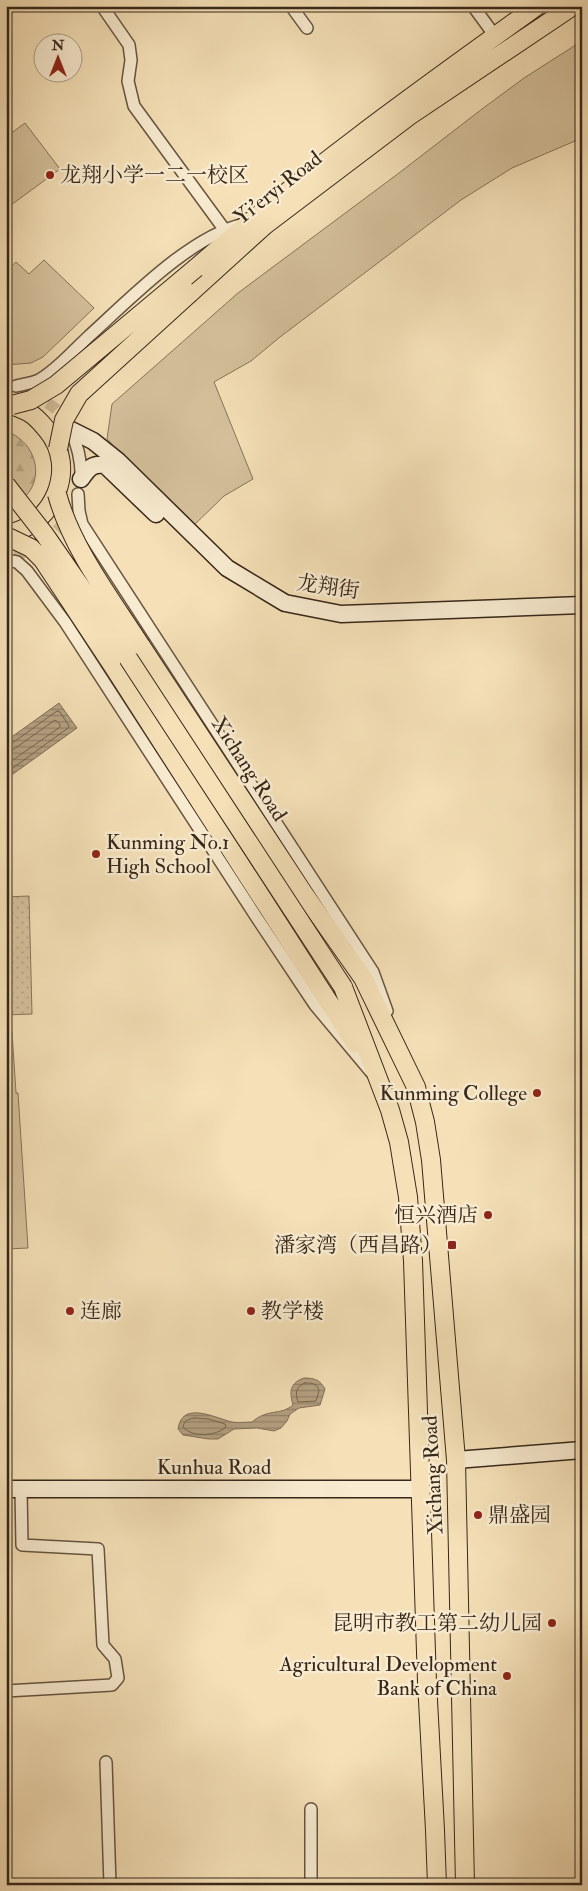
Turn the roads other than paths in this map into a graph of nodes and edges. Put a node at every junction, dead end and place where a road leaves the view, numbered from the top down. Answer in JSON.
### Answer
{"nodes":[{"id":1,"x":102,"y":6,"type":"edge"},
{"id":2,"x":291,"y":6,"type":"edge"},
{"id":3,"x":474,"y":6,"type":"edge"},
{"id":4,"x":537,"y":6,"type":"edge"},
{"id":5,"x":573,"y":6,"type":"edge"},
{"id":6,"x":307,"y":28,"type":"dead end"},
{"id":7,"x":495,"y":36,"type":"junction"},
{"id":8,"x":246,"y":223,"type":"junction"},
{"id":9,"x":224,"y":229,"type":"junction"},
{"id":10,"x":11,"y":385,"type":"edge"},
{"id":11,"x":31,"y":391,"type":"tunnel mouth"},
{"id":12,"x":9,"y":405,"type":"edge"},
{"id":13,"x":70,"y":429,"type":"joint"},
{"id":14,"x":58,"y":449,"type":"junction"},
{"id":15,"x":6,"y":485,"type":"edge"},
{"id":16,"x":80,"y":487,"type":"junction"},
{"id":17,"x":57,"y":494,"type":"junction"},
{"id":18,"x":73,"y":508,"type":"tunnel mouth"},
{"id":19,"x":6,"y":535,"type":"edge"},
{"id":20,"x":9,"y":558,"type":"edge"},
{"id":21,"x":582,"y":605,"type":"edge"},
{"id":22,"x":582,"y":614,"type":"edge"},
{"id":23,"x":343,"y":987,"type":"junction"},
{"id":24,"x":406,"y":1067,"type":"junction"},
{"id":25,"x":376,"y":1078,"type":"junction"},
{"id":26,"x":582,"y":1450,"type":"edge"},
{"id":27,"x":456,"y":1460,"type":"junction"},
{"id":28,"x":13,"y":1489,"type":"edge"},
{"id":29,"x":421,"y":1489,"type":"junction"},
{"id":30,"x":6,"y":1691,"type":"edge"},
{"id":31,"x":106,"y":1762,"type":"dead end"},
{"id":32,"x":311,"y":1809,"type":"dead end"},
{"id":33,"x":110,"y":1885,"type":"edge"},
{"id":34,"x":311,"y":1885,"type":"edge"},
{"id":35,"x":437,"y":1885,"type":"edge"},
{"id":36,"x":465,"y":1885,"type":"edge"}],
"edges":[{"from":1,"to":9,"type":"street"},
{"from":2,"to":6,"type":"street"},
{"from":3,"to":7,"type":"street"},
{"from":4,"to":7,"type":"main road","name":"Yi'eryi Road"},
{"from":5,"to":14,"type":"main road","name":"Yi'eryi Road","bridge":true},
{"from":7,"to":8,"type":"main road","name":"Yi'eryi Road"},
{"from":8,"to":9,"type":"street"},
{"from":8,"to":12,"type":"main road","name":"Yi'eryi Road","bridge":true},
{"from":9,"to":10,"type":"street"},
{"from":10,"to":11,"type":"street"},
{"from":12,"to":14,"type":"main road","bridge":true},
{"from":13,"to":16,"type":"street"},
{"from":13,"to":21,"type":"street","name":"龙翔街"},
{"from":14,"to":17,"type":"main road"},
{"from":15,"to":23,"type":"main road","name":"Xichang Road","bridge":true},
{"from":16,"to":18,"type":"street"},
{"from":16,"to":22,"type":"street","name":"龙翔街"},
{"from":16,"to":24,"type":"street"},
{"from":17,"to":19,"type":"main road","bridge":true},
{"from":17,"to":24,"type":"main road","name":"Xichang Road","bridge":true},
{"from":19,"to":25,"type":"main road","name":"Xichang Road","bridge":true},
{"from":20,"to":25,"type":"street"},
{"from":23,"to":24,"type":"main road","name":"Xichang Road"},
{"from":23,"to":25,"type":"main road","name":"Xichang Road"},
{"from":24,"to":27,"type":"main road","name":"Xichang Road"},
{"from":25,"to":29,"type":"main road","name":"Xichang Road"},
{"from":26,"to":27,"type":"street"},
{"from":27,"to":36,"type":"main road","name":"Xichang Road"},
{"from":28,"to":29,"type":"street","name":"Kunhua Road"},
{"from":28,"to":30,"type":"street"},
{"from":29,"to":35,"type":"main road","name":"Xichang Road"},
{"from":31,"to":33,"type":"street"},
{"from":32,"to":34,"type":"street"}]}
